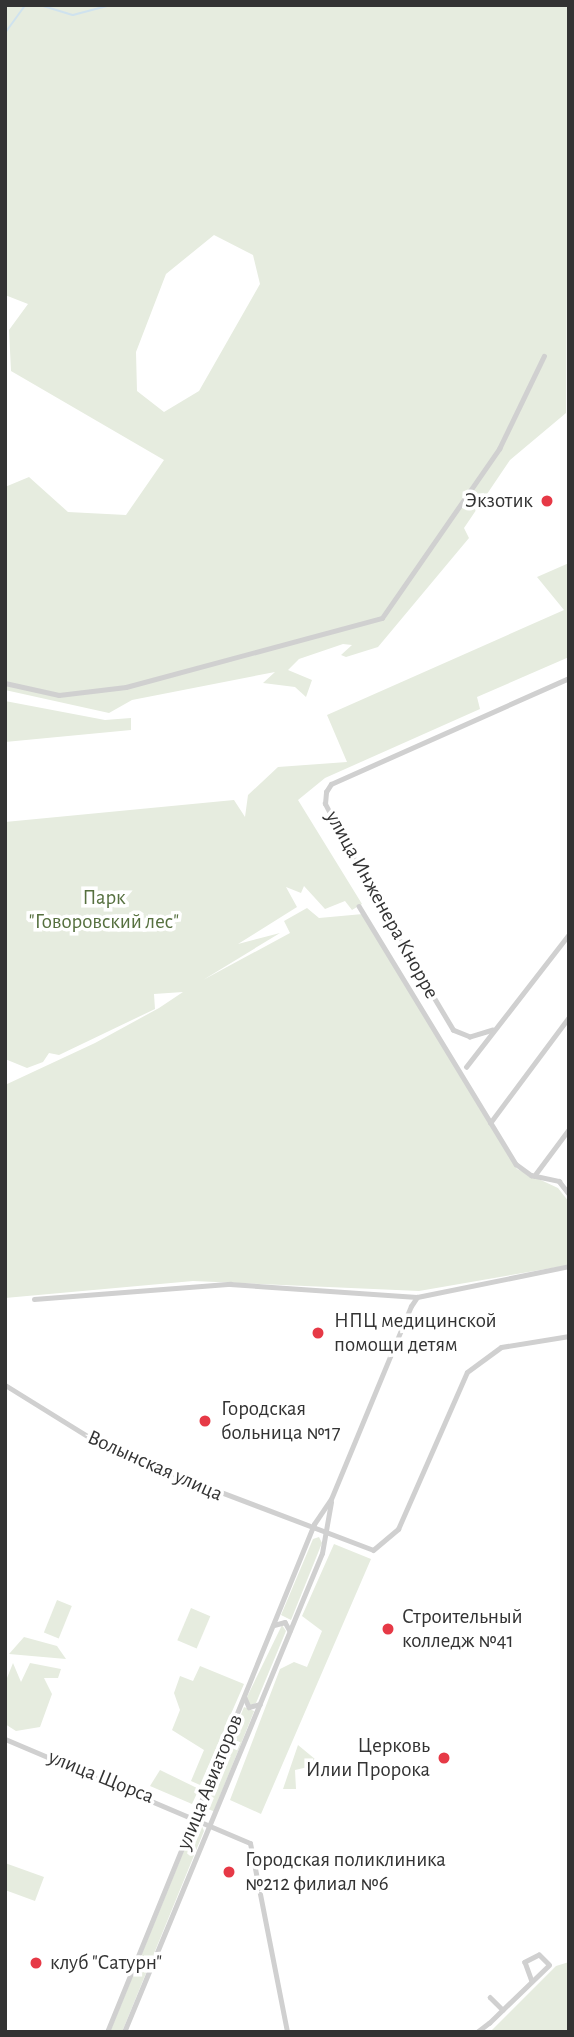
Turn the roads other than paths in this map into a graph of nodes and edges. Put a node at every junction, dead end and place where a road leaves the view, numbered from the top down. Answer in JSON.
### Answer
{"nodes":[{"id":1,"x":544,"y":356,"type":"dead end"},
{"id":2,"x":569,"y":678,"type":"edge"},
{"id":3,"x":5,"y":683,"type":"edge"},
{"id":4,"x":359,"y":906,"type":"dead end"},
{"id":5,"x":569,"y":934,"type":"edge"},
{"id":6,"x":569,"y":1017,"type":"edge"},
{"id":7,"x":493,"y":1030,"type":"junction"},
{"id":8,"x":466,"y":1067,"type":"dead end"},
{"id":9,"x":490,"y":1123,"type":"junction"},
{"id":10,"x":569,"y":1129,"type":"edge"},
{"id":11,"x":534,"y":1176,"type":"junction"},
{"id":12,"x":569,"y":1194,"type":"edge"},
{"id":13,"x":569,"y":1265,"type":"edge"},
{"id":14,"x":417,"y":1297,"type":"junction"},
{"id":15,"x":34,"y":1299,"type":"dead end"},
{"id":16,"x":569,"y":1336,"type":"edge"},
{"id":17,"x":5,"y":1385,"type":"edge"},
{"id":18,"x":331,"y":1499,"type":"junction"},
{"id":19,"x":313,"y":1531,"type":"junction"},
{"id":20,"x":327,"y":1537,"type":"junction"},
{"id":21,"x":273,"y":1625,"type":"junction"},
{"id":22,"x":290,"y":1632,"type":"junction"},
{"id":23,"x":244,"y":1697,"type":"junction"},
{"id":24,"x":260,"y":1704,"type":"junction"},
{"id":25,"x":5,"y":1739,"type":"edge"},
{"id":26,"x":196,"y":1816,"type":"junction"},
{"id":27,"x":212,"y":1823,"type":"junction"},
{"id":28,"x":532,"y":1981,"type":"junction"},
{"id":29,"x":490,"y":1997,"type":"dead end"},
{"id":30,"x":503,"y":2010,"type":"junction"},
{"id":31,"x":107,"y":2032,"type":"edge"},
{"id":32,"x":124,"y":2032,"type":"edge"},
{"id":33,"x":287,"y":2032,"type":"edge"},
{"id":34,"x":477,"y":2032,"type":"edge"}],
"edges":[{"from":1,"to":3,"type":"street"},
{"from":2,"to":7,"type":"street","name":"улица Инженера Кнорре"},
{"from":4,"to":9,"type":"street"},
{"from":5,"to":7,"type":"street"},
{"from":6,"to":9,"type":"street"},
{"from":7,"to":8,"type":"street"},
{"from":9,"to":11,"type":"street"},
{"from":10,"to":11,"type":"street"},
{"from":11,"to":12,"type":"street"},
{"from":13,"to":14,"type":"street"},
{"from":14,"to":15,"type":"street"},
{"from":14,"to":18,"type":"street","name":"улица Авиаторов"},
{"from":16,"to":20,"type":"street"},
{"from":17,"to":19,"type":"street","name":"Волынская улица"},
{"from":18,"to":19,"type":"street","name":"улица Авиаторов"},
{"from":18,"to":20,"type":"street","name":"улица Авиаторов"},
{"from":19,"to":20,"type":"street"},
{"from":19,"to":21,"type":"street","name":"улица Авиаторов"},
{"from":20,"to":22,"type":"street","name":"улица Авиаторов"},
{"from":21,"to":22,"type":"street"},
{"from":21,"to":23,"type":"street","name":"улица Авиаторов"},
{"from":22,"to":24,"type":"street","name":"улица Авиаторов"},
{"from":23,"to":24,"type":"street"},
{"from":23,"to":26,"type":"street","name":"улица Авиаторов"},
{"from":24,"to":27,"type":"street","name":"улица Авиаторов"},
{"from":25,"to":26,"type":"street","name":"улица Щорса"},
{"from":26,"to":27,"type":"street","name":"улица Щорса"},
{"from":26,"to":31,"type":"street","name":"улица Авиаторов"},
{"from":27,"to":32,"type":"street","name":"улица Авиаторов"},
{"from":27,"to":33,"type":"street","name":"улица Щорса"},
{"from":28,"to":28,"type":"street"},
{"from":28,"to":30,"type":"street"},
{"from":29,"to":30,"type":"street"},
{"from":30,"to":34,"type":"street"}]}
